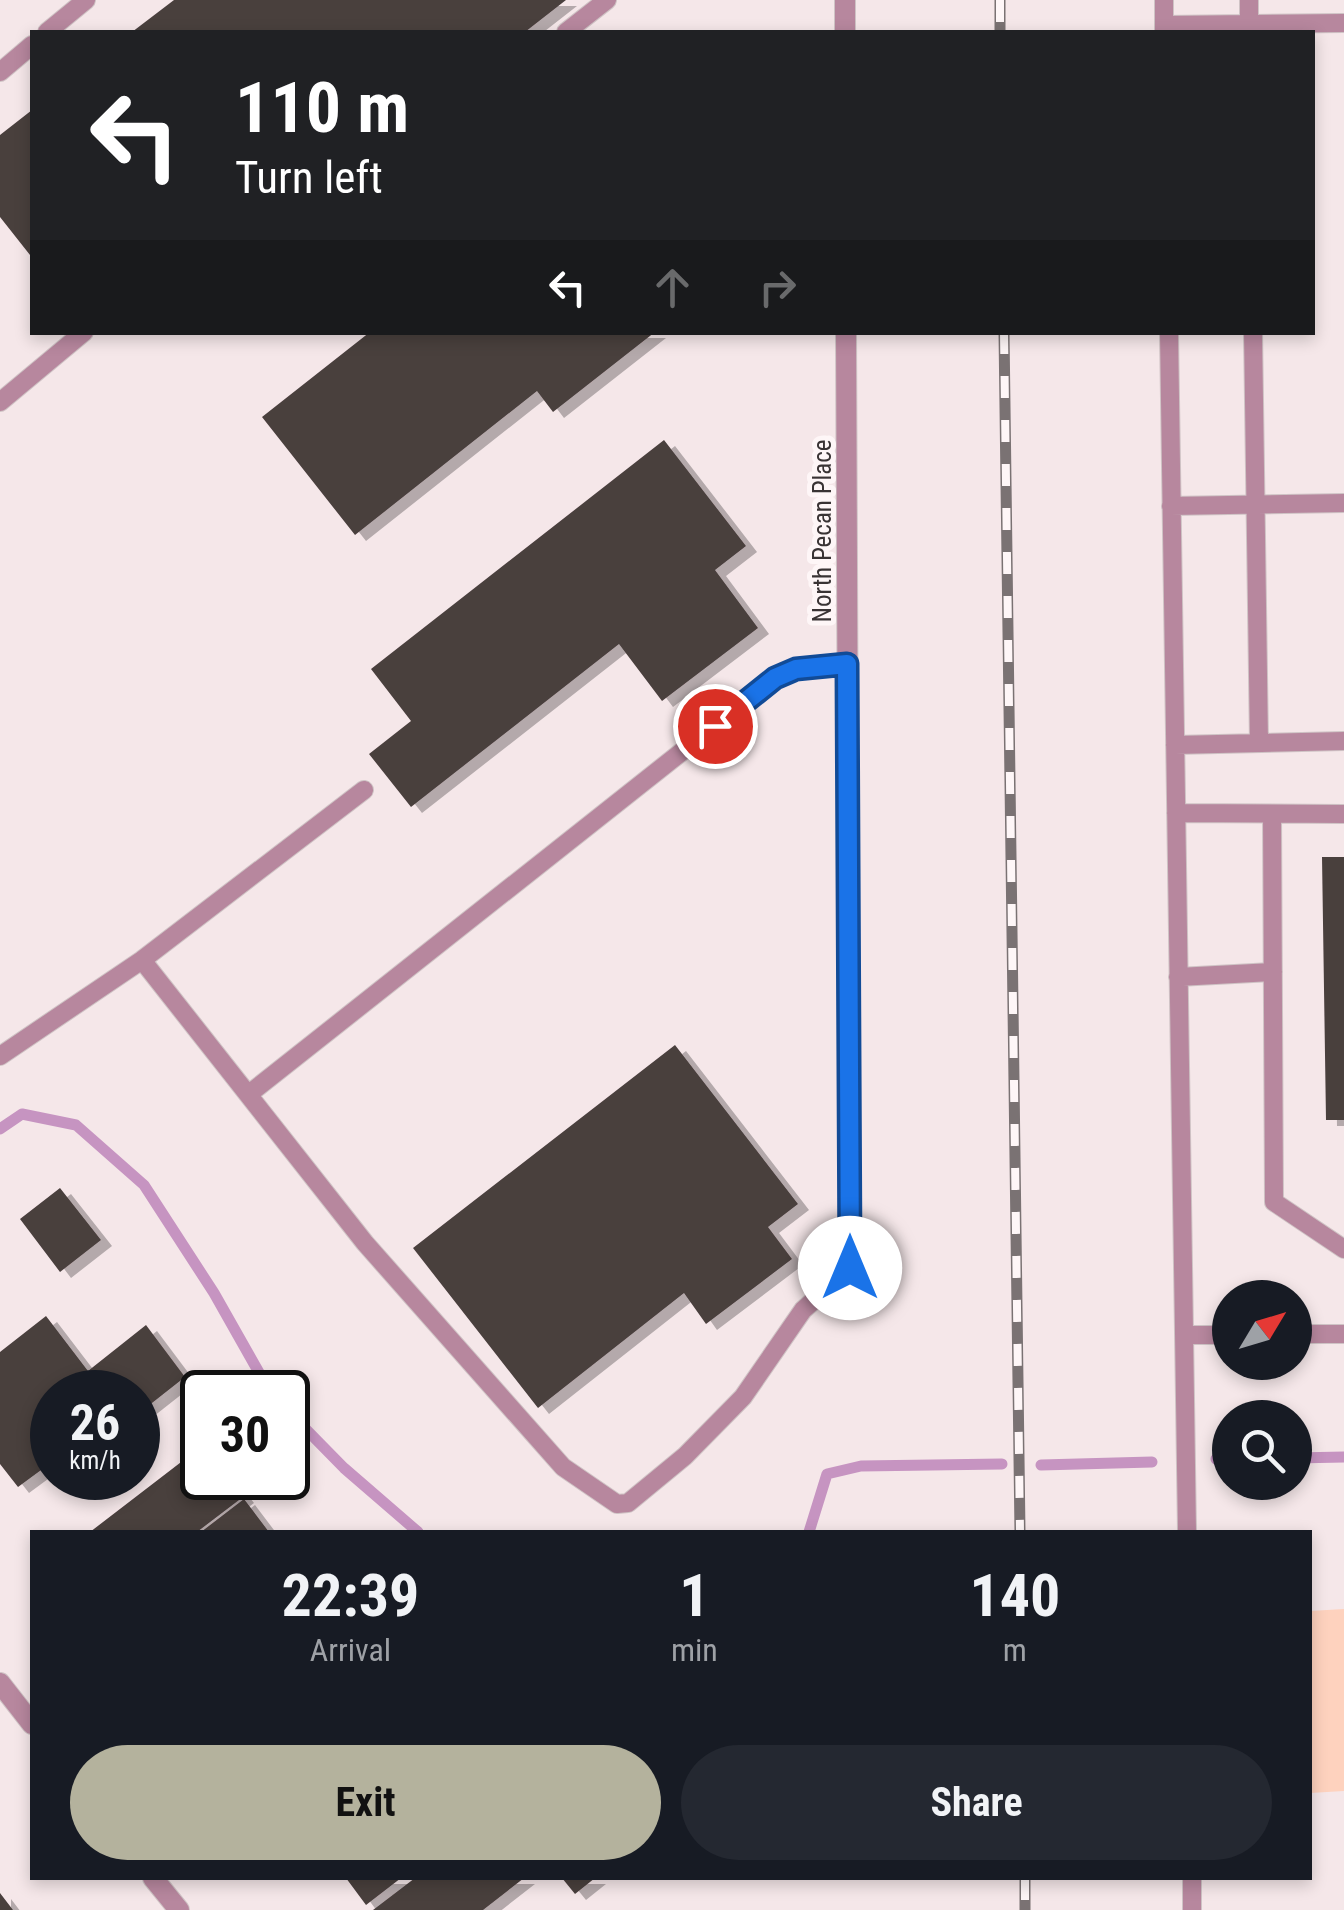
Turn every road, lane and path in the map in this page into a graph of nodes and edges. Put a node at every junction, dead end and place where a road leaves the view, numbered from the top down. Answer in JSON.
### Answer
{"nodes":[{"id":1,"x":86,"y":0,"type":"edge"},
{"id":2,"x":607,"y":0,"type":"edge"},
{"id":3,"x":845,"y":0,"type":"edge"},
{"id":4,"x":1164,"y":0,"type":"edge"},
{"id":5,"x":1248,"y":0,"type":"edge"},
{"id":6,"x":1344,"y":23,"type":"edge"},
{"id":7,"x":1164,"y":28,"type":"edge"},
{"id":8,"x":1249,"y":28,"type":"edge"},
{"id":9,"x":49,"y":30,"type":"edge"},
{"id":10,"x":569,"y":30,"type":"edge"},
{"id":11,"x":845,"y":30,"type":"edge"},
{"id":12,"x":30,"y":47,"type":"edge"},
{"id":13,"x":0,"y":72,"type":"edge"},
{"id":14,"x":80,"y":335,"type":"edge"},
{"id":15,"x":846,"y":335,"type":"edge"},
{"id":16,"x":1169,"y":335,"type":"edge"},
{"id":17,"x":1253,"y":335,"type":"edge"},
{"id":18,"x":0,"y":402,"type":"edge"},
{"id":19,"x":1344,"y":503,"type":"edge"},
{"id":20,"x":1256,"y":504,"type":"junction"},
{"id":21,"x":1172,"y":506,"type":"junction"},
{"id":22,"x":847,"y":664,"type":"junction"},
{"id":23,"x":1344,"y":742,"type":"edge"},
{"id":24,"x":1259,"y":743,"type":"junction"},
{"id":25,"x":1175,"y":744,"type":"junction"},
{"id":26,"x":364,"y":790,"type":"dead end"},
{"id":27,"x":1176,"y":813,"type":"junction"},
{"id":28,"x":1272,"y":814,"type":"junction"},
{"id":29,"x":1344,"y":814,"type":"edge"},
{"id":30,"x":142,"y":960,"type":"junction"},
{"id":31,"x":1273,"y":972,"type":"junction"},
{"id":32,"x":1178,"y":978,"type":"junction"},
{"id":33,"x":0,"y":1056,"type":"edge"},
{"id":34,"x":249,"y":1094,"type":"junction"},
{"id":35,"x":1344,"y":1249,"type":"edge"},
{"id":36,"x":850,"y":1268,"type":"joint"},
{"id":37,"x":1312,"y":1334,"type":"edge"},
{"id":38,"x":1344,"y":1334,"type":"edge"},
{"id":39,"x":1184,"y":1335,"type":"junction"},
{"id":40,"x":1212,"y":1335,"type":"edge"},
{"id":41,"x":1187,"y":1530,"type":"edge"},
{"id":42,"x":0,"y":1683,"type":"edge"},
{"id":43,"x":30,"y":1721,"type":"edge"},
{"id":44,"x":155,"y":1880,"type":"edge"},
{"id":45,"x":1192,"y":1880,"type":"edge"},
{"id":46,"x":178,"y":1910,"type":"edge"},
{"id":47,"x":1192,"y":1910,"type":"edge"}],
"edges":[{"from":1,"to":9,"type":"lane"},
{"from":2,"to":10,"type":"lane"},
{"from":3,"to":11,"type":"street"},
{"from":4,"to":7,"type":"lane"},
{"from":5,"to":8,"type":"lane"},
{"from":6,"to":8,"type":"lane"},
{"from":7,"to":8,"type":"lane"},
{"from":12,"to":13,"type":"lane"},
{"from":14,"to":18,"type":"lane"},
{"from":15,"to":22,"type":"street","name":"North Pecan Place"},
{"from":16,"to":21,"type":"lane"},
{"from":17,"to":20,"type":"lane"},
{"from":19,"to":20,"type":"lane"},
{"from":20,"to":21,"type":"lane"},
{"from":20,"to":24,"type":"lane"},
{"from":21,"to":25,"type":"lane"},
{"from":22,"to":34,"type":"lane"},
{"from":22,"to":36,"type":"street","name":"North Pecan Place"},
{"from":23,"to":24,"type":"lane"},
{"from":24,"to":25,"type":"lane"},
{"from":25,"to":27,"type":"lane"},
{"from":26,"to":30,"type":"lane"},
{"from":27,"to":28,"type":"lane"},
{"from":27,"to":32,"type":"lane"},
{"from":28,"to":29,"type":"lane"},
{"from":28,"to":31,"type":"lane"},
{"from":30,"to":33,"type":"lane"},
{"from":30,"to":34,"type":"lane"},
{"from":31,"to":32,"type":"lane"},
{"from":31,"to":35,"type":"lane"},
{"from":32,"to":39,"type":"lane"},
{"from":34,"to":36,"type":"lane"},
{"from":37,"to":38,"type":"lane"},
{"from":39,"to":40,"type":"lane"},
{"from":39,"to":41,"type":"lane"},
{"from":42,"to":43,"type":"street"},
{"from":44,"to":46,"type":"street"},
{"from":45,"to":47,"type":"lane"}]}
